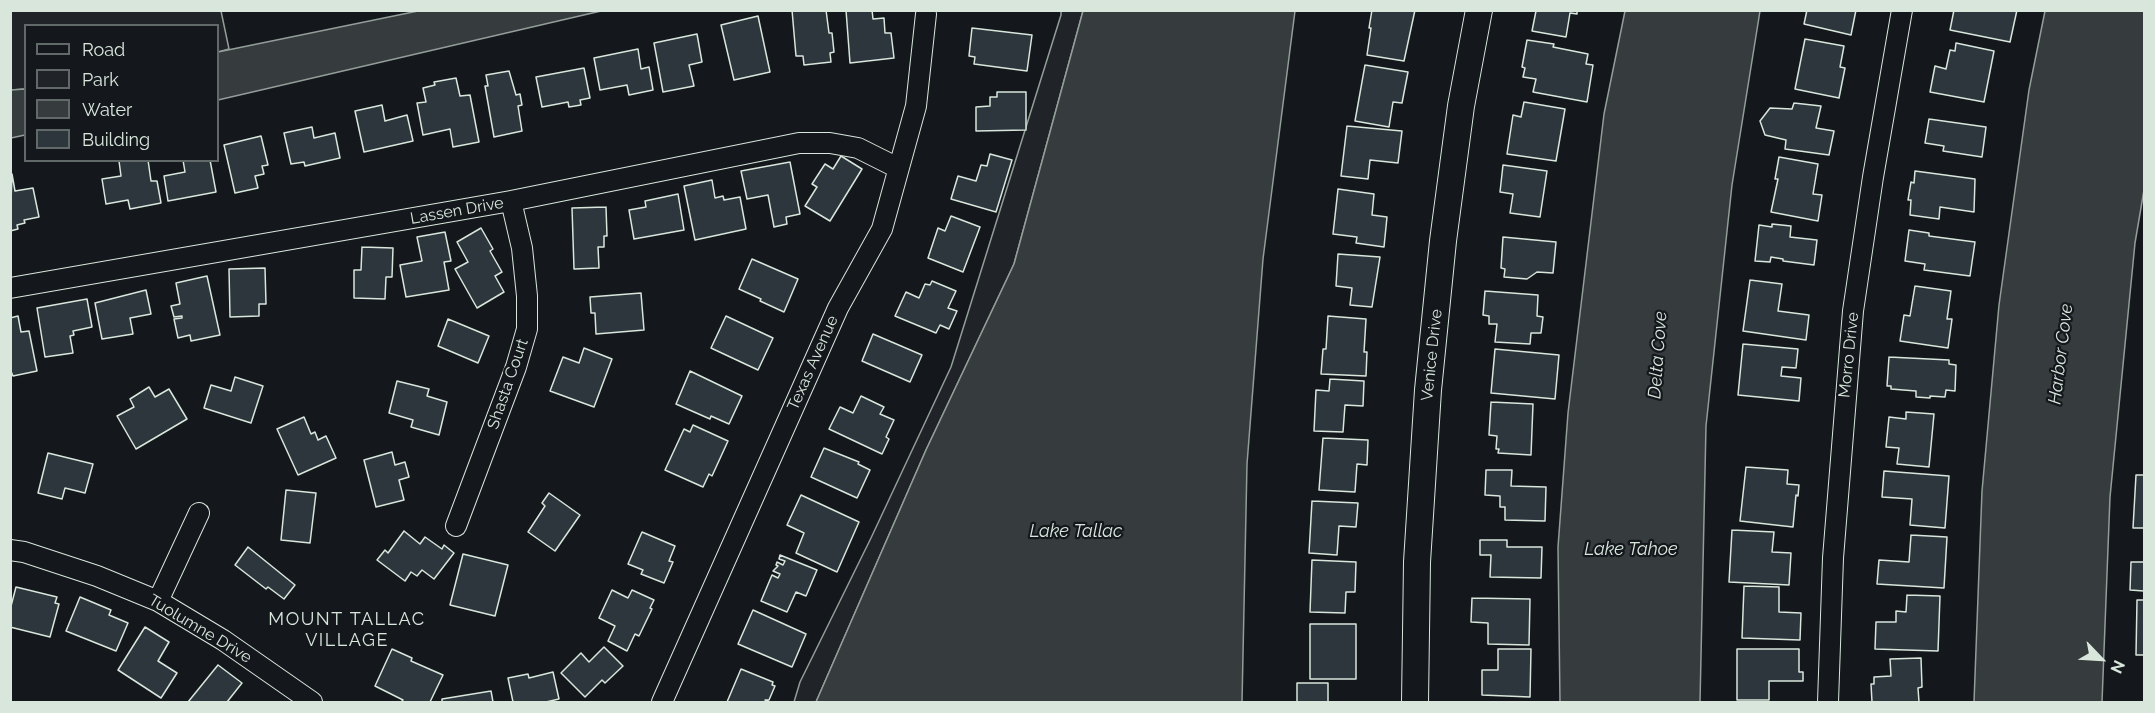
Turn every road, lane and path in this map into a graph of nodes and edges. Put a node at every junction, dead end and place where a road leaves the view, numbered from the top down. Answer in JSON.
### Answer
{"nodes":[{"id":1,"x":1479,"y":10,"type":"edge"},
{"id":2,"x":1902,"y":10,"type":"edge"},
{"id":3,"x":926,"y":14,"type":"dead end"},
{"id":4,"x":898,"y":168,"type":"junction"},
{"id":5,"x":511,"y":201,"type":"junction"},
{"id":6,"x":10,"y":288,"type":"edge"},
{"id":7,"x":199,"y":513,"type":"dead end"},
{"id":8,"x":456,"y":526,"type":"dead end"},
{"id":9,"x":10,"y":550,"type":"edge"},
{"id":10,"x":158,"y":601,"type":"junction"},
{"id":11,"x":312,"y":702,"type":"edge"},
{"id":12,"x":662,"y":702,"type":"edge"},
{"id":13,"x":1415,"y":702,"type":"edge"},
{"id":14,"x":1828,"y":702,"type":"edge"}],
"edges":[{"from":1,"to":13,"type":"street","name":"Venice Drive"},
{"from":2,"to":14,"type":"street","name":"Morro Drive"},
{"from":3,"to":4,"type":"street","name":"Texas Avenue"},
{"from":4,"to":5,"type":"street","name":"Lassen Drive"},
{"from":4,"to":12,"type":"street","name":"Texas Avenue"},
{"from":5,"to":6,"type":"street","name":"Lassen Drive"},
{"from":5,"to":8,"type":"street","name":"Shasta Court"},
{"from":7,"to":10,"type":"street"},
{"from":9,"to":10,"type":"street","name":"Tuolumne Drive"},
{"from":10,"to":11,"type":"street","name":"Tuolumne Drive"}]}
